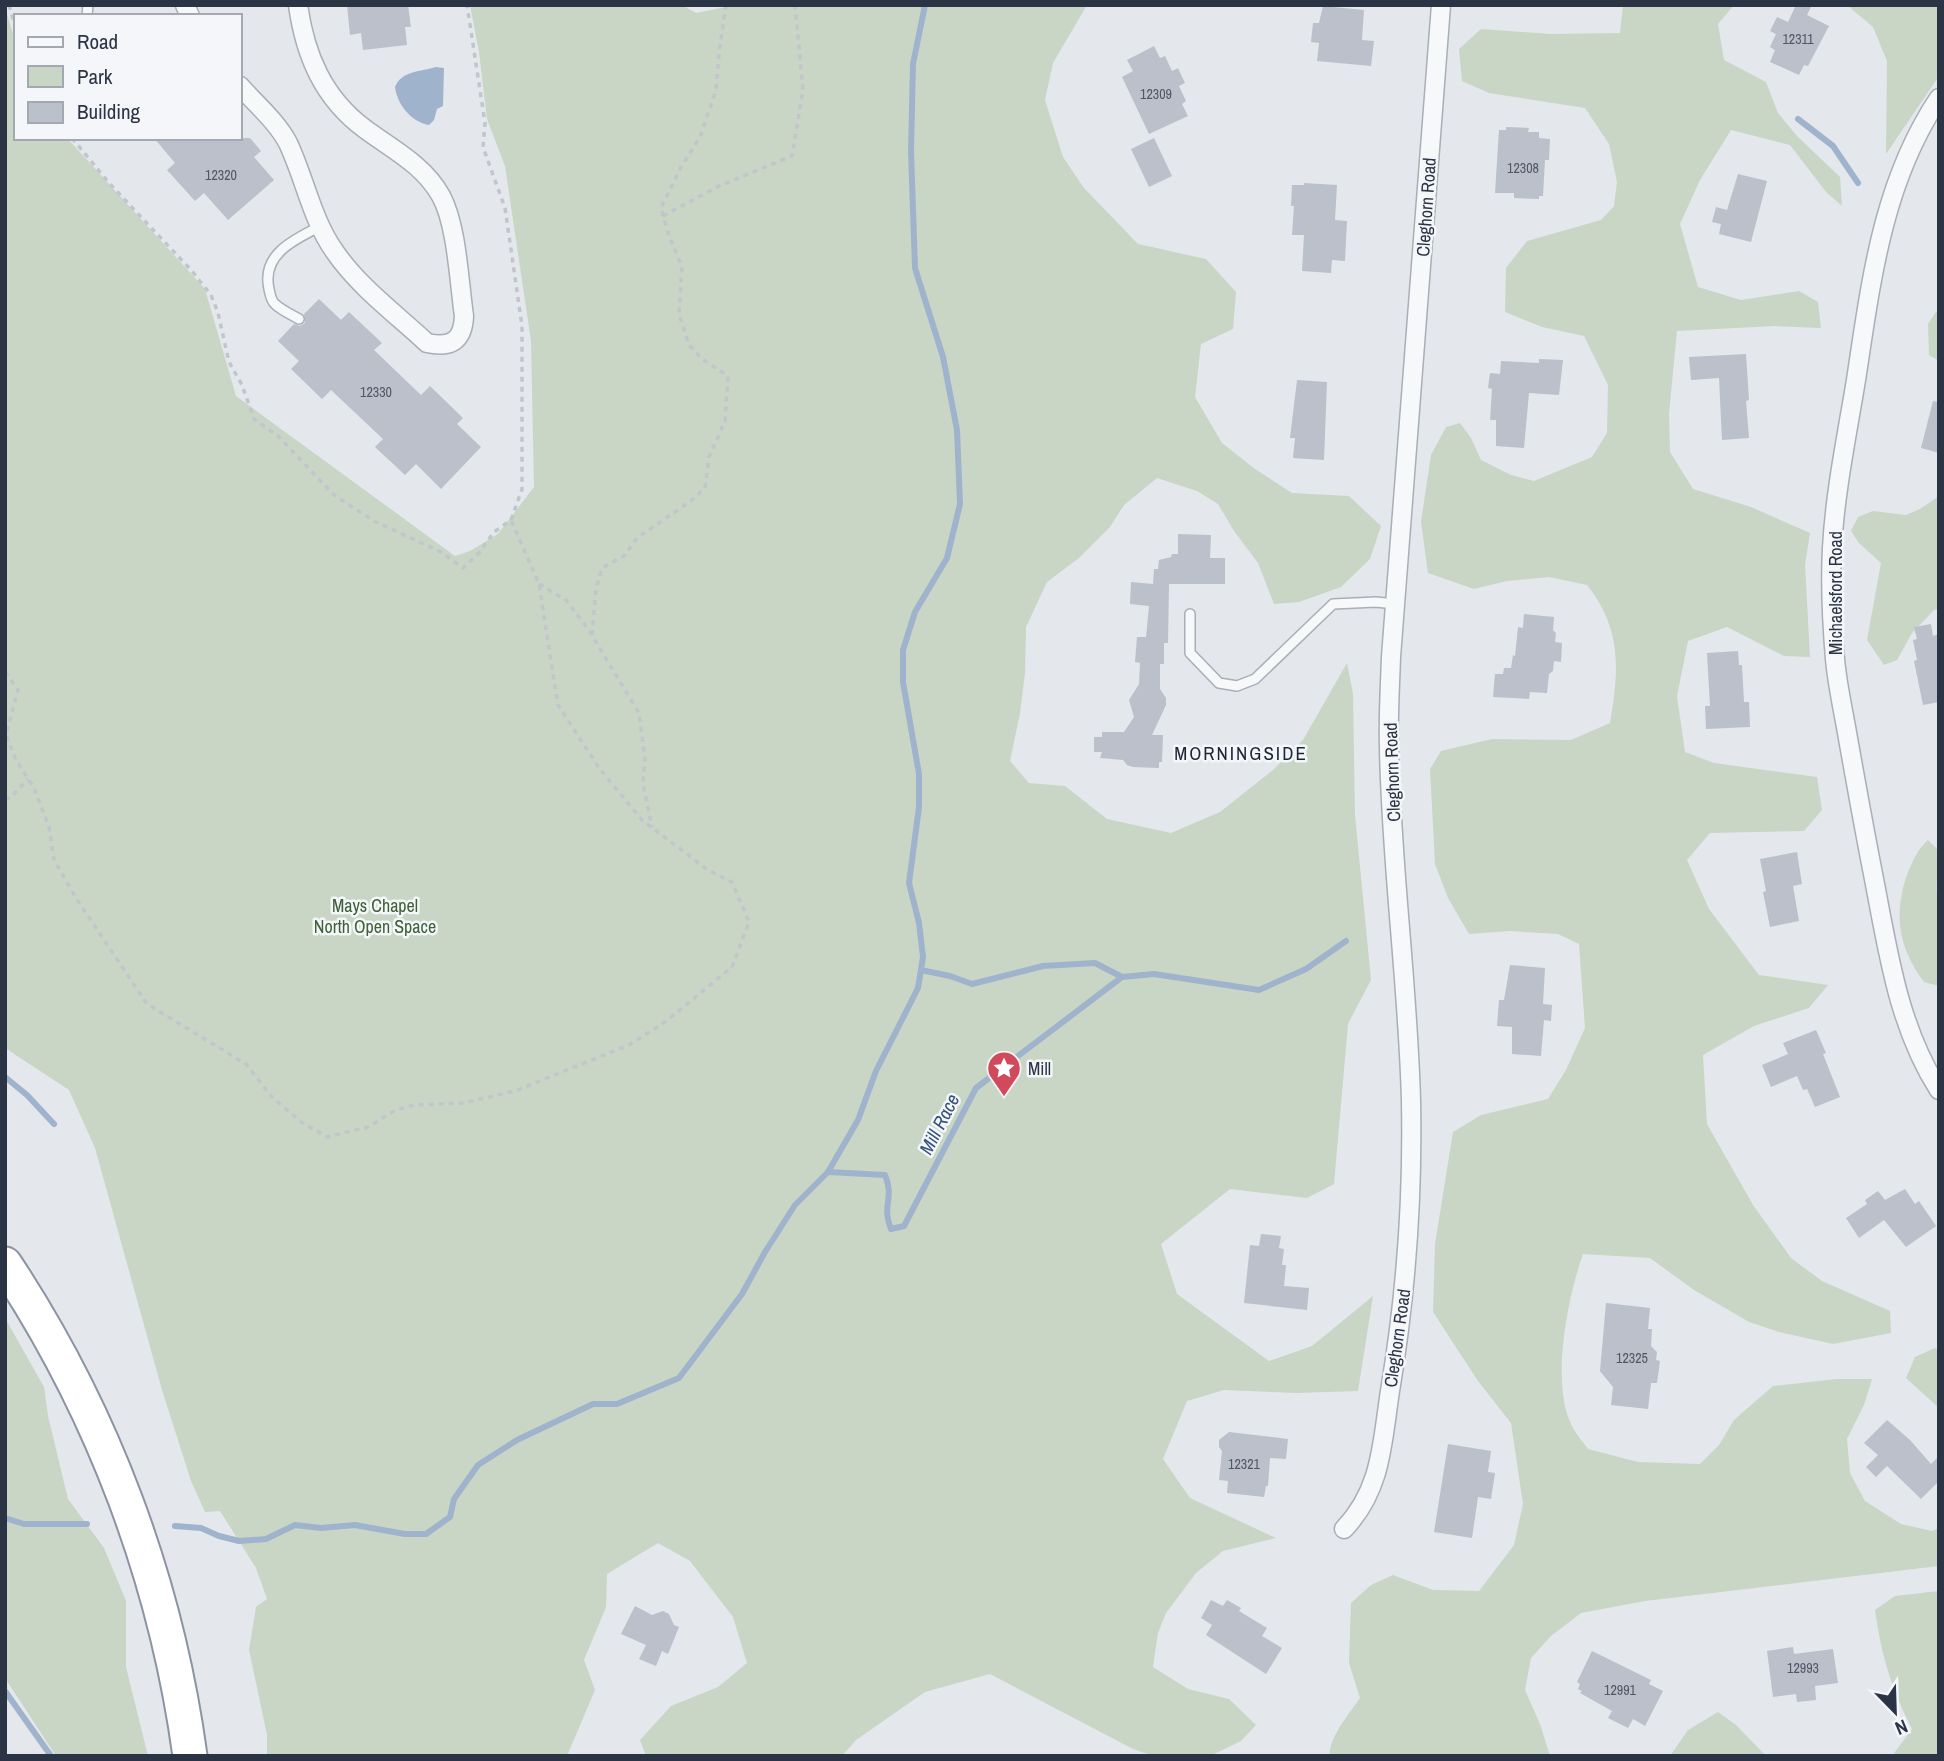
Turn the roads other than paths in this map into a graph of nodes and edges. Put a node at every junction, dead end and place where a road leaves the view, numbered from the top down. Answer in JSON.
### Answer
{"nodes":[{"id":1,"x":298,"y":5,"type":"edge"},
{"id":2,"x":1441,"y":5,"type":"edge"},
{"id":3,"x":242,"y":88,"type":"edge"},
{"id":4,"x":1939,"y":98,"type":"edge"},
{"id":5,"x":321,"y":226,"type":"junction"},
{"id":6,"x":299,"y":319,"type":"dead end"},
{"id":7,"x":1395,"y":604,"type":"junction"},
{"id":8,"x":1190,"y":614,"type":"dead end"},
{"id":9,"x":1939,"y":1090,"type":"edge"},
{"id":10,"x":5,"y":1264,"type":"edge"},
{"id":11,"x":1344,"y":1529,"type":"dead end"},
{"id":12,"x":190,"y":1756,"type":"edge"}],
"edges":[{"from":1,"to":5,"type":"street"},
{"from":2,"to":7,"type":"street","name":"Cleghorn Road"},
{"from":3,"to":5,"type":"street"},
{"from":4,"to":9,"type":"street","name":"Michaelsford Road"},
{"from":5,"to":6,"type":"lane"},
{"from":7,"to":8,"type":"lane"},
{"from":7,"to":11,"type":"street","name":"Cleghorn Road"},
{"from":10,"to":12,"type":"highway"}]}
